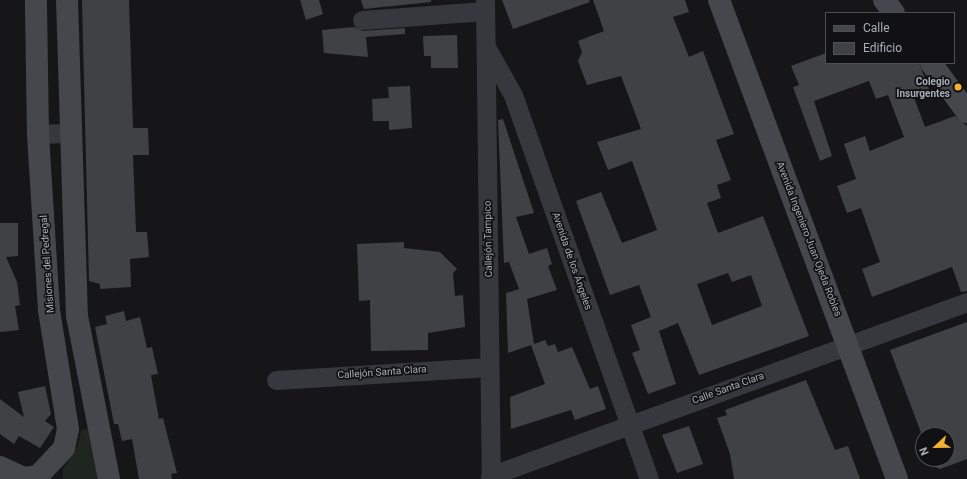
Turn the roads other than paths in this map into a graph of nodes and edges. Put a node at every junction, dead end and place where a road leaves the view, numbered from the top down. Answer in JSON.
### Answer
{"nodes":[{"id":1,"x":36,"y":0,"type":"edge"},
{"id":2,"x":67,"y":0,"type":"edge"},
{"id":3,"x":719,"y":0,"type":"edge"},
{"id":4,"x":884,"y":0,"type":"edge"},
{"id":5,"x":485,"y":6,"type":"edge"},
{"id":6,"x":893,"y":12,"type":"edge"},
{"id":7,"x":362,"y":20,"type":"dead end"},
{"id":8,"x":486,"y":47,"type":"junction"},
{"id":9,"x":932,"y":64,"type":"edge"},
{"id":10,"x":967,"y":112,"type":"edge"},
{"id":11,"x":71,"y":133,"type":"junction"},
{"id":12,"x":38,"y":134,"type":"junction"},
{"id":13,"x":967,"y":302,"type":"edge"},
{"id":14,"x":848,"y":345,"type":"junction"},
{"id":15,"x":489,"y":367,"type":"junction"},
{"id":16,"x":276,"y":380,"type":"dead end"},
{"id":17,"x":628,"y":425,"type":"junction"},
{"id":18,"x":0,"y":467,"type":"edge"},
{"id":19,"x":52,"y":473,"type":"edge"},
{"id":20,"x":516,"y":474,"type":"edge"},
{"id":21,"x":108,"y":478,"type":"edge"},
{"id":22,"x":490,"y":478,"type":"edge"},
{"id":23,"x":649,"y":479,"type":"edge"},
{"id":24,"x":897,"y":479,"type":"edge"}],
"edges":[{"from":1,"to":12,"type":"street","name":"Misiones del Pedregal"},
{"from":2,"to":11,"type":"street"},
{"from":3,"to":14,"type":"street","name":"Avenida Ingeniero Juan Ojeda Robles"},
{"from":4,"to":6,"type":"street"},
{"from":5,"to":7,"type":"street"},
{"from":5,"to":8,"type":"street","name":"Callejón Tampico"},
{"from":8,"to":15,"type":"street","name":"Callejón Tampico"},
{"from":8,"to":17,"type":"street","name":"Avenida de los Ángeles"},
{"from":9,"to":10,"type":"street"},
{"from":11,"to":12,"type":"street"},
{"from":11,"to":21,"type":"street"},
{"from":12,"to":19,"type":"street","name":"Misiones del Pedregal"},
{"from":13,"to":14,"type":"street","name":"Calle Santa Clara"},
{"from":14,"to":17,"type":"street","name":"Calle Santa Clara"},
{"from":14,"to":24,"type":"street","name":"Avenida Ingeniero Juan Ojeda Robles"},
{"from":15,"to":16,"type":"street","name":"Callejón Santa Clara"},
{"from":15,"to":22,"type":"street","name":"Callejón Tampico"},
{"from":17,"to":20,"type":"street","name":"Calle Santa Clara"},
{"from":17,"to":23,"type":"street","name":"Avenida de los Ángeles"},
{"from":18,"to":19,"type":"street","name":"Misiones del Pedregal"},
{"from":20,"to":22,"type":"street","name":"Calle Santa Clara"}]}
